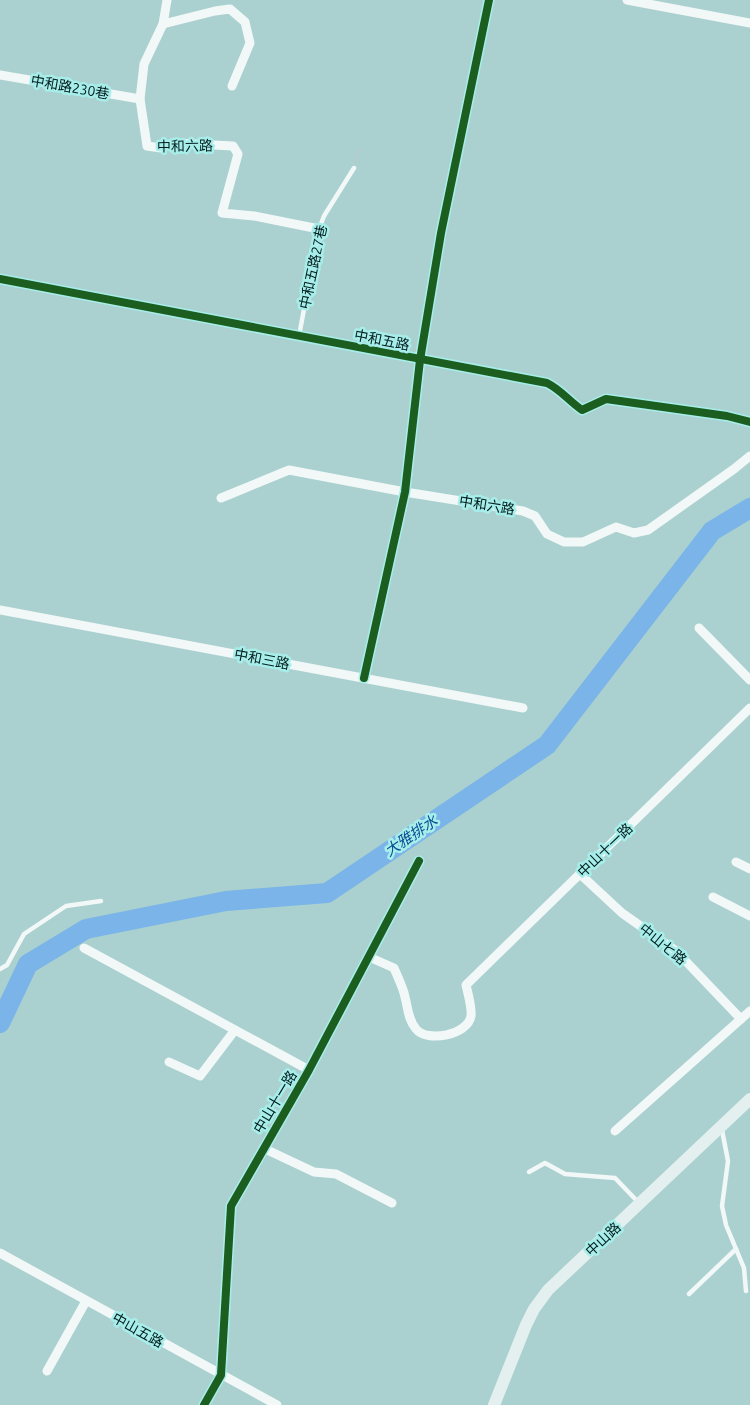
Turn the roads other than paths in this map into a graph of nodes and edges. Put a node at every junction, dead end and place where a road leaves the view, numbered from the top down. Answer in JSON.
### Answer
{"nodes":[{"id":1,"x":167,"y":0,"type":"edge"},
{"id":2,"x":489,"y":0,"type":"edge"},
{"id":3,"x":627,"y":0,"type":"edge"},
{"id":4,"x":654,"y":2,"type":"edge"},
{"id":5,"x":163,"y":24,"type":"junction"},
{"id":6,"x":750,"y":24,"type":"edge"},
{"id":7,"x":0,"y":75,"type":"edge"},
{"id":8,"x":232,"y":86,"type":"dead end"},
{"id":9,"x":140,"y":99,"type":"junction"},
{"id":10,"x":354,"y":168,"type":"road end"},
{"id":11,"x":319,"y":229,"type":"junction"},
{"id":12,"x":0,"y":279,"type":"edge"},
{"id":13,"x":299,"y":336,"type":"junction"},
{"id":14,"x":421,"y":360,"type":"junction"},
{"id":15,"x":750,"y":422,"type":"edge"},
{"id":16,"x":750,"y":456,"type":"edge"},
{"id":17,"x":405,"y":492,"type":"junction"},
{"id":18,"x":221,"y":498,"type":"dead end"},
{"id":19,"x":0,"y":610,"type":"edge"},
{"id":20,"x":699,"y":628,"type":"dead end"},
{"id":21,"x":364,"y":678,"type":"junction"},
{"id":22,"x":750,"y":680,"type":"edge"},
{"id":23,"x":523,"y":708,"type":"dead end"},
{"id":24,"x":750,"y":708,"type":"edge"},
{"id":25,"x":419,"y":861,"type":"dead end"},
{"id":26,"x":736,"y":862,"type":"dead end"},
{"id":27,"x":750,"y":869,"type":"edge"},
{"id":28,"x":580,"y":874,"type":"junction"},
{"id":29,"x":713,"y":897,"type":"dead end"},
{"id":30,"x":101,"y":901,"type":"dead end"},
{"id":31,"x":750,"y":916,"type":"edge"},
{"id":32,"x":84,"y":948,"type":"dead end"},
{"id":33,"x":369,"y":957,"type":"junction"},
{"id":34,"x":0,"y":968,"type":"edge"},
{"id":35,"x":750,"y":1011,"type":"edge"},
{"id":36,"x":741,"y":1019,"type":"junction"},
{"id":37,"x":235,"y":1030,"type":"junction"},
{"id":38,"x":168,"y":1062,"type":"dead end"},
{"id":39,"x":309,"y":1070,"type":"junction"},
{"id":40,"x":750,"y":1099,"type":"edge"},
{"id":41,"x":721,"y":1126,"type":"junction"},
{"id":42,"x":615,"y":1131,"type":"dead end"},
{"id":43,"x":263,"y":1148,"type":"junction"},
{"id":44,"x":529,"y":1172,"type":"dead end"},
{"id":45,"x":392,"y":1203,"type":"dead end"},
{"id":46,"x":640,"y":1204,"type":"junction"},
{"id":47,"x":736,"y":1249,"type":"junction"},
{"id":48,"x":0,"y":1253,"type":"edge"},
{"id":49,"x":750,"y":1265,"type":"edge"},
{"id":50,"x":744,"y":1268,"type":"junction"},
{"id":51,"x":746,"y":1291,"type":"dead end"},
{"id":52,"x":689,"y":1294,"type":"dead end"},
{"id":53,"x":86,"y":1301,"type":"junction"},
{"id":54,"x":47,"y":1372,"type":"dead end"},
{"id":55,"x":221,"y":1375,"type":"junction"},
{"id":56,"x":204,"y":1405,"type":"edge"},
{"id":57,"x":277,"y":1405,"type":"edge"},
{"id":58,"x":494,"y":1405,"type":"edge"}],
"edges":[{"from":1,"to":5,"type":"street","name":"中和六路"},
{"from":2,"to":14,"type":"street"},
{"from":3,"to":4,"type":"street"},
{"from":4,"to":6,"type":"street"},
{"from":5,"to":8,"type":"street"},
{"from":5,"to":9,"type":"street","name":"中和六路"},
{"from":7,"to":9,"type":"street","name":"中和路230巷"},
{"from":9,"to":11,"type":"street","name":"中和六路"},
{"from":10,"to":11,"type":"lane","name":"中和五路27巷"},
{"from":11,"to":13,"type":"lane","name":"中和五路27巷"},
{"from":12,"to":13,"type":"street","name":"中和五路"},
{"from":13,"to":14,"type":"street","name":"中和五路"},
{"from":14,"to":15,"type":"street","name":"中和五路"},
{"from":14,"to":17,"type":"street"},
{"from":16,"to":17,"type":"street","name":"中和六路"},
{"from":17,"to":18,"type":"street","name":"中和六路"},
{"from":17,"to":21,"type":"street"},
{"from":19,"to":21,"type":"street","name":"中和三路"},
{"from":20,"to":22,"type":"street"},
{"from":21,"to":23,"type":"street","name":"中和三路"},
{"from":24,"to":28,"type":"street","name":"中山十一路"},
{"from":25,"to":33,"type":"street","name":"中山十一路"},
{"from":26,"to":27,"type":"street"},
{"from":28,"to":33,"type":"street","name":"中山十一路"},
{"from":28,"to":36,"type":"street","name":"中山七路"},
{"from":29,"to":31,"type":"street"},
{"from":30,"to":34,"type":"lane"},
{"from":32,"to":37,"type":"street","name":"中山十一路"},
{"from":33,"to":39,"type":"street","name":"中山十一路"},
{"from":35,"to":36,"type":"street"},
{"from":36,"to":42,"type":"street"},
{"from":37,"to":38,"type":"street"},
{"from":37,"to":39,"type":"street","name":"中山十一路"},
{"from":39,"to":43,"type":"street","name":"中山十一路"},
{"from":40,"to":41,"type":"main road","name":"中山路"},
{"from":41,"to":46,"type":"main road","name":"中山路"},
{"from":41,"to":47,"type":"lane"},
{"from":43,"to":45,"type":"street","name":"中山十一路"},
{"from":43,"to":55,"type":"street","name":"中山十一路"},
{"from":44,"to":46,"type":"lane"},
{"from":46,"to":58,"type":"main road","name":"中山路"},
{"from":47,"to":50,"type":"lane"},
{"from":47,"to":52,"type":"lane"},
{"from":48,"to":53,"type":"street","name":"中山五路"},
{"from":49,"to":50,"type":"lane"},
{"from":50,"to":51,"type":"lane"},
{"from":53,"to":54,"type":"street"},
{"from":53,"to":55,"type":"street","name":"中山五路"},
{"from":55,"to":56,"type":"street"},
{"from":55,"to":57,"type":"street","name":"中山五路"}]}
